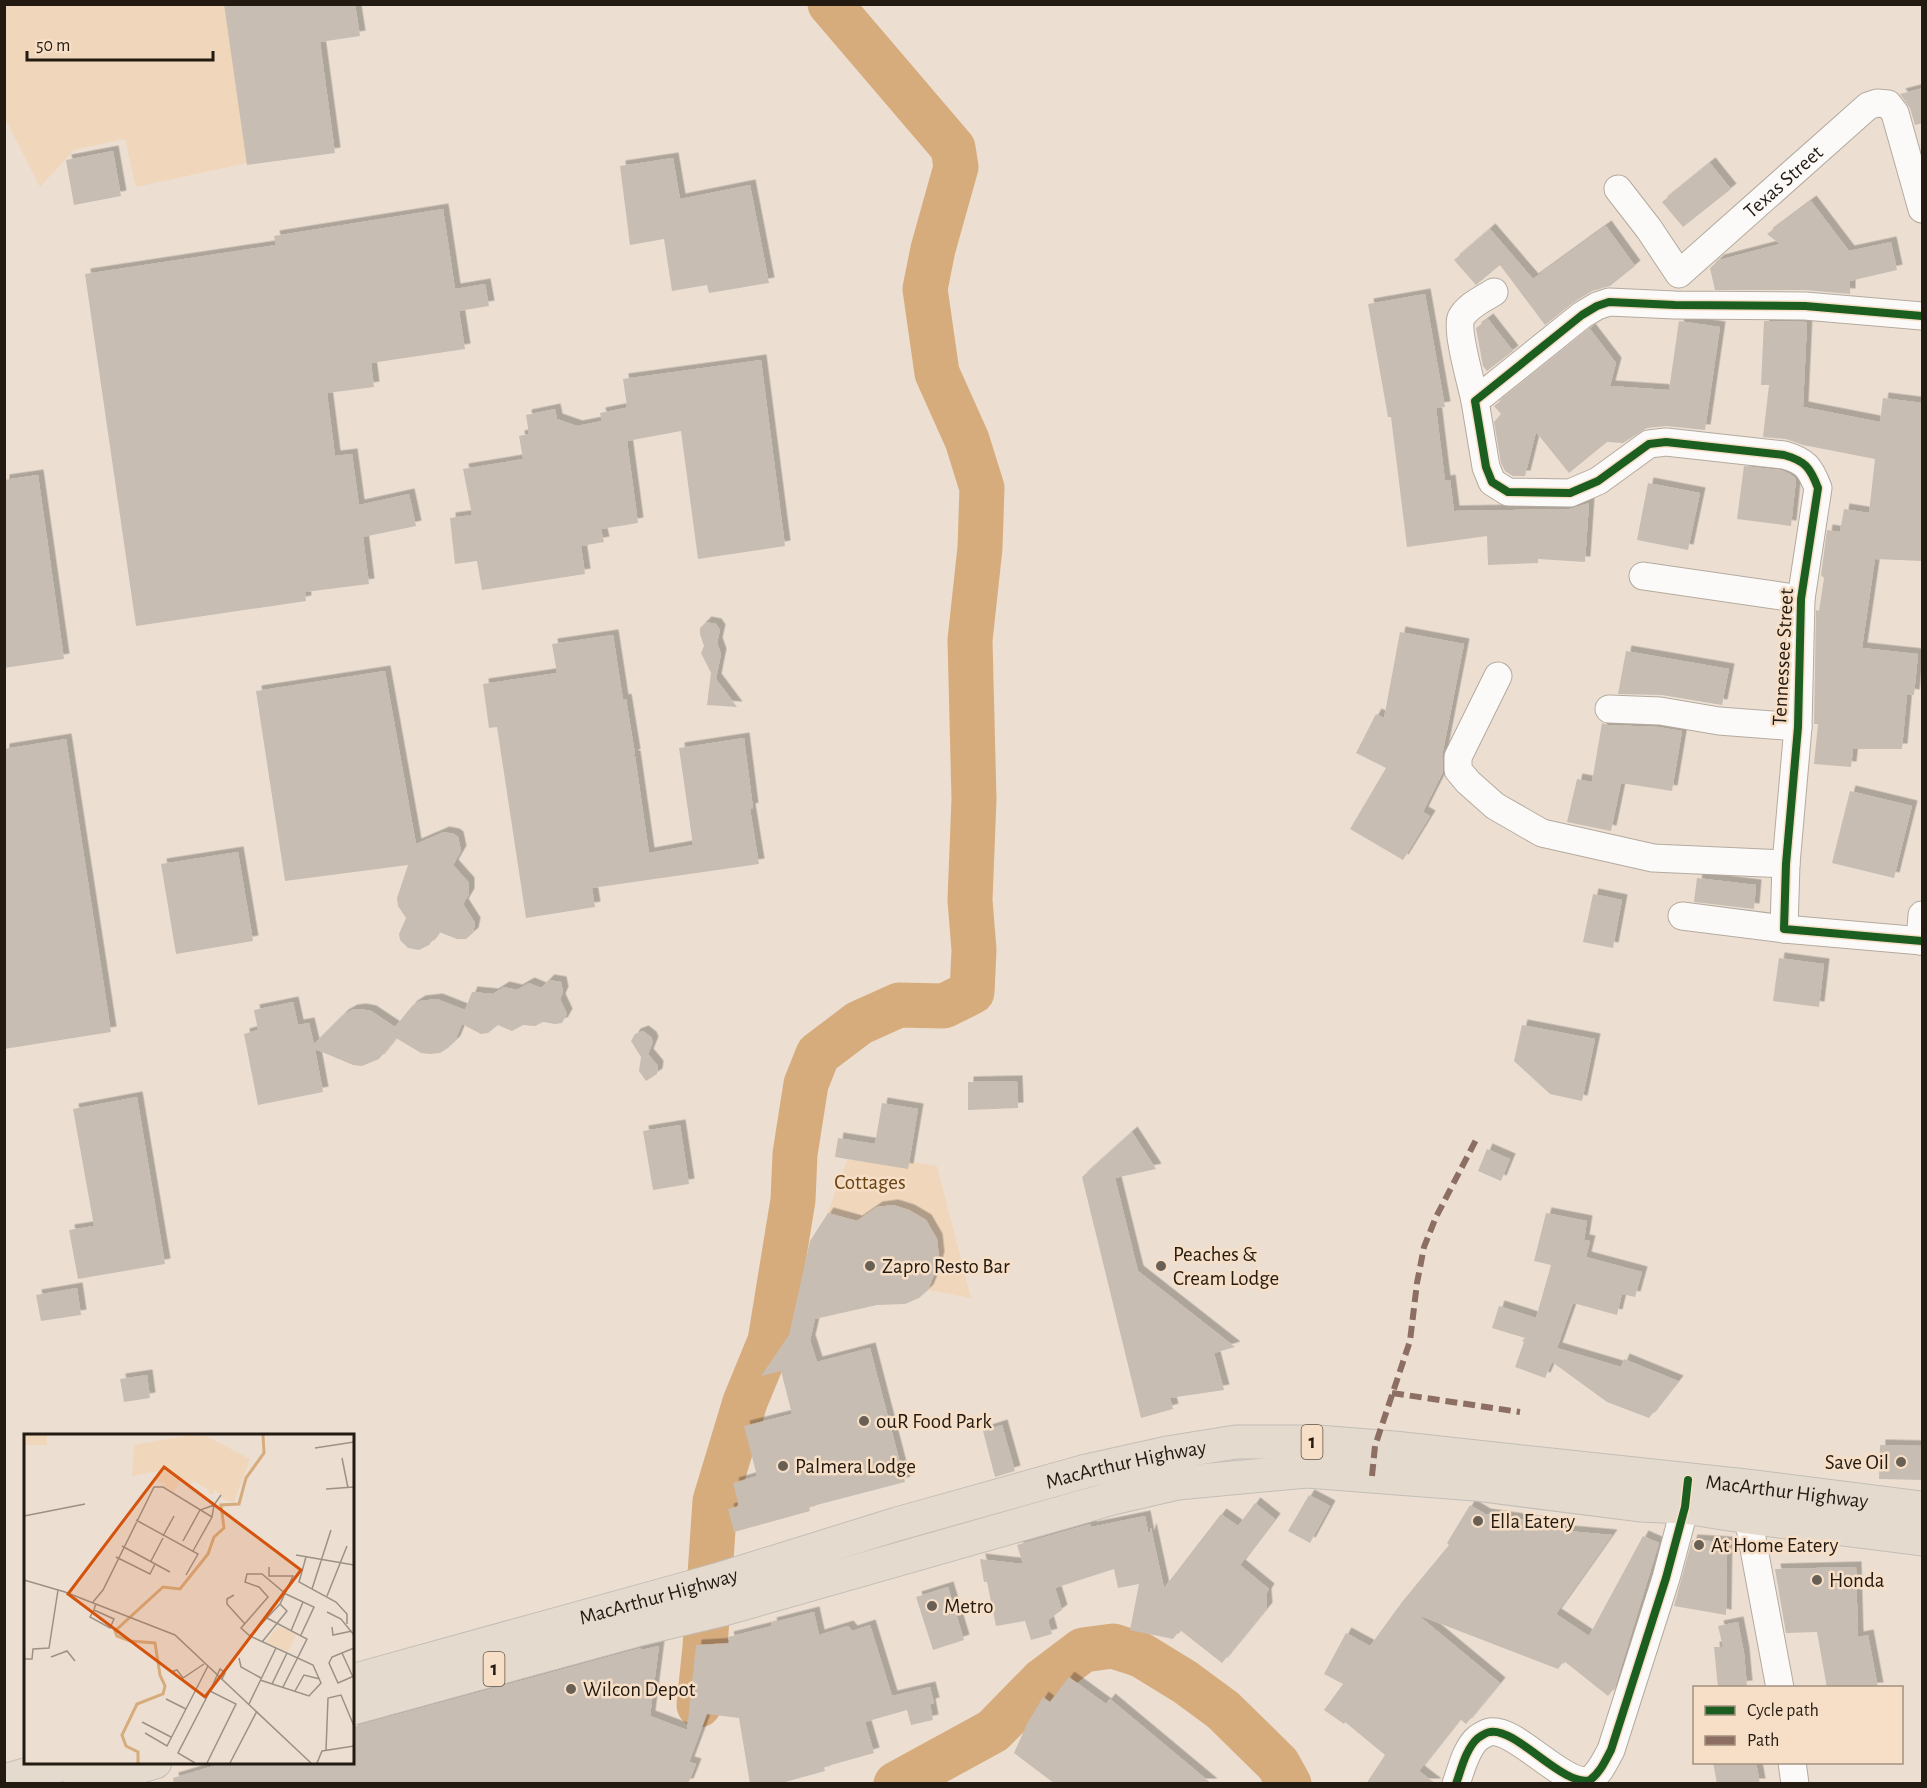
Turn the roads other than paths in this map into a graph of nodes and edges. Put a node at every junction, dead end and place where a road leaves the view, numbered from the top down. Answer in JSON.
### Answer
{"nodes":[{"id":1,"x":1618,"y":189,"type":"dead end"},
{"id":2,"x":1923,"y":209,"type":"edge"},
{"id":3,"x":1679,"y":274,"type":"junction"},
{"id":4,"x":1494,"y":292,"type":"dead end"},
{"id":5,"x":1675,"y":305,"type":"junction"},
{"id":6,"x":1923,"y":316,"type":"edge"},
{"id":7,"x":1475,"y":401,"type":"junction"},
{"id":8,"x":1643,"y":576,"type":"dead end"},
{"id":9,"x":1801,"y":599,"type":"junction"},
{"id":10,"x":1498,"y":676,"type":"dead end"},
{"id":11,"x":1609,"y":709,"type":"dead end"},
{"id":12,"x":1798,"y":727,"type":"junction"},
{"id":13,"x":1786,"y":864,"type":"junction"},
{"id":14,"x":1682,"y":916,"type":"dead end"},
{"id":15,"x":1784,"y":929,"type":"junction"},
{"id":16,"x":1922,"y":932,"type":"edge"},
{"id":17,"x":1686,"y":1494,"type":"junction"},
{"id":18,"x":1747,"y":1501,"type":"junction"},
{"id":19,"x":1923,"y":1508,"type":"edge"},
{"id":20,"x":1923,"y":1539,"type":"edge"},
{"id":21,"x":633,"y":1617,"type":"junction"},
{"id":22,"x":354,"y":1681,"type":"edge"},
{"id":23,"x":1780,"y":1686,"type":"edge"},
{"id":24,"x":354,"y":1707,"type":"edge"},
{"id":25,"x":63,"y":1764,"type":"edge"},
{"id":26,"x":148,"y":1764,"type":"edge"},
{"id":27,"x":1792,"y":1764,"type":"edge"},
{"id":28,"x":4,"y":1781,"type":"edge"},
{"id":29,"x":80,"y":1784,"type":"edge"},
{"id":30,"x":1456,"y":1784,"type":"edge"},
{"id":31,"x":1795,"y":1784,"type":"edge"}],
"edges":[{"from":1,"to":3,"type":"street"},
{"from":2,"to":3,"type":"street","name":"Texas Street"},
{"from":3,"to":5,"type":"street"},
{"from":4,"to":7,"type":"street","name":"Tennessee Street"},
{"from":5,"to":6,"type":"street"},
{"from":5,"to":7,"type":"street"},
{"from":7,"to":9,"type":"street","name":"Tennessee Street"},
{"from":8,"to":9,"type":"street"},
{"from":9,"to":12,"type":"street","name":"Tennessee Street"},
{"from":10,"to":13,"type":"street"},
{"from":11,"to":12,"type":"street"},
{"from":12,"to":13,"type":"street","name":"Tennessee Street"},
{"from":13,"to":15,"type":"street","name":"Tennessee Street"},
{"from":14,"to":15,"type":"street"},
{"from":15,"to":16,"type":"street"},
{"from":17,"to":18,"type":"highway","name":"MacArthur Highway","number":"1"},
{"from":17,"to":21,"type":"highway","name":"MacArthur Highway","number":"1"},
{"from":17,"to":30,"type":"street"},
{"from":18,"to":19,"type":"highway","name":"MacArthur Highway","number":"1"},
{"from":18,"to":20,"type":"highway","name":"MacArthur Highway","number":"1"},
{"from":18,"to":23,"type":"street"},
{"from":21,"to":22,"type":"highway","name":"MacArthur Highway","number":"1"},
{"from":21,"to":24,"type":"highway","name":"MacArthur Highway","number":"1"},
{"from":25,"to":28,"type":"highway"},
{"from":26,"to":29,"type":"highway"},
{"from":27,"to":31,"type":"street"}]}
